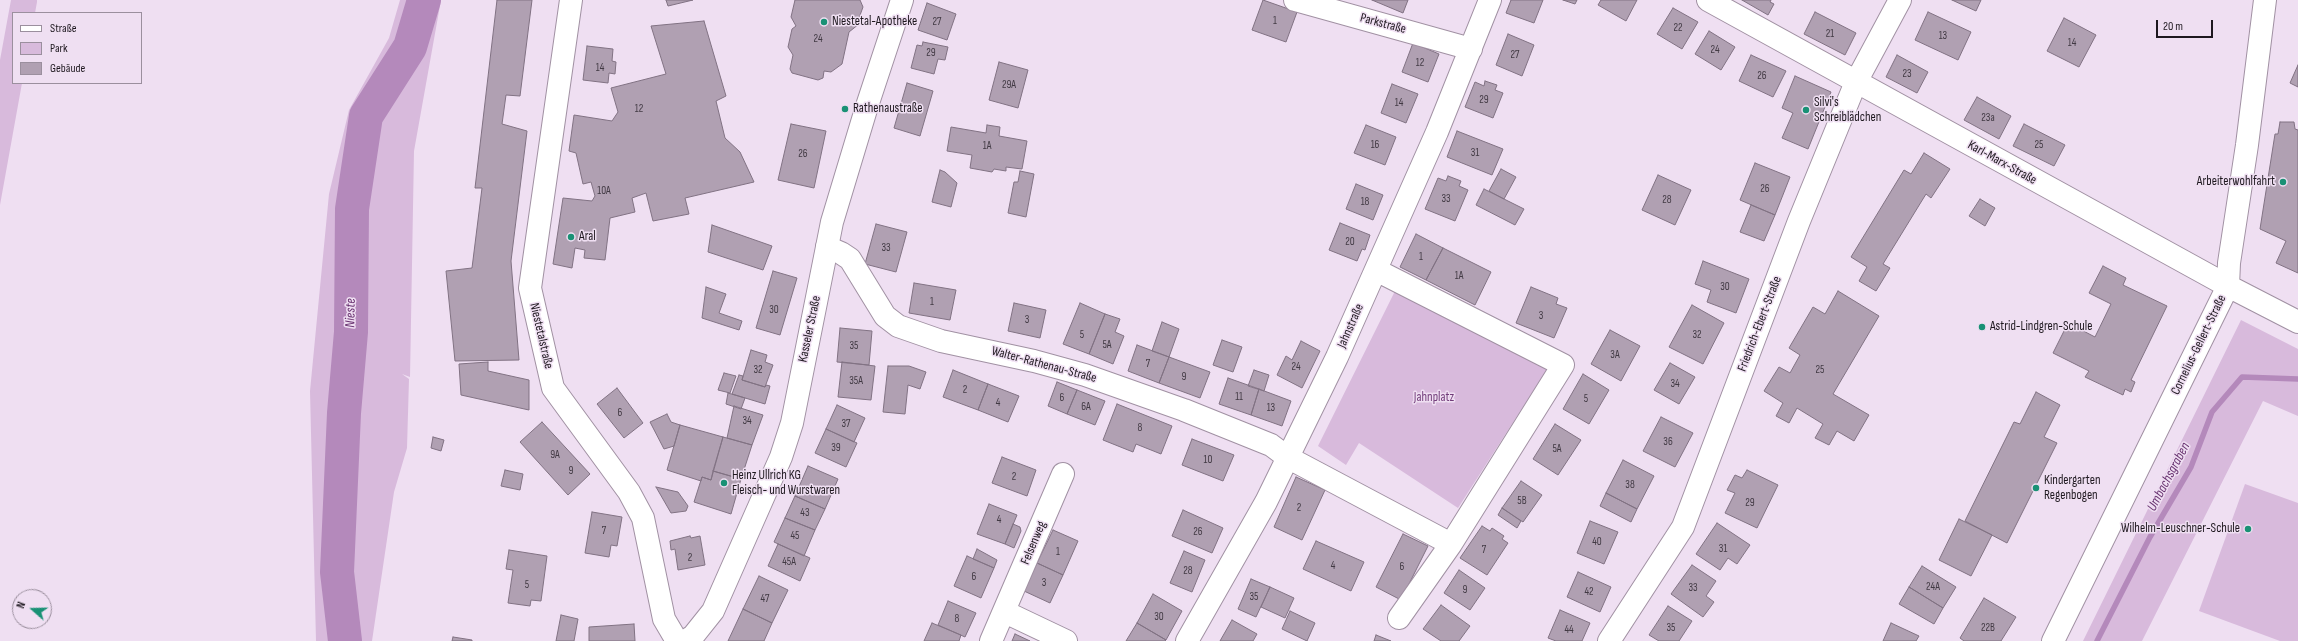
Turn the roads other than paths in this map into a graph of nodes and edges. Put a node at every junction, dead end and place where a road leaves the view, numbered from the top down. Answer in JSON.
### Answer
{"nodes":[{"id":1,"x":571,"y":0,"type":"edge"},
{"id":2,"x":902,"y":0,"type":"edge"},
{"id":3,"x":1295,"y":0,"type":"edge"},
{"id":4,"x":1490,"y":0,"type":"edge"},
{"id":5,"x":1708,"y":0,"type":"edge"},
{"id":6,"x":1900,"y":0,"type":"edge"},
{"id":7,"x":2265,"y":0,"type":"edge"},
{"id":8,"x":1471,"y":49,"type":"junction"},
{"id":9,"x":1856,"y":82,"type":"junction"},
{"id":10,"x":827,"y":247,"type":"junction"},
{"id":11,"x":1376,"y":270,"type":"junction"},
{"id":12,"x":2228,"y":286,"type":"junction"},
{"id":13,"x":2298,"y":322,"type":"edge"},
{"id":14,"x":1287,"y":457,"type":"junction"},
{"id":15,"x":1063,"y":474,"type":"dead end"},
{"id":16,"x":1451,"y":544,"type":"junction"},
{"id":17,"x":1005,"y":612,"type":"junction"},
{"id":18,"x":1399,"y":618,"type":"dead end"},
{"id":19,"x":677,"y":641,"type":"edge"},
{"id":20,"x":685,"y":641,"type":"edge"},
{"id":21,"x":991,"y":641,"type":"edge"},
{"id":22,"x":1066,"y":641,"type":"edge"},
{"id":23,"x":1187,"y":641,"type":"edge"},
{"id":24,"x":1609,"y":641,"type":"edge"},
{"id":25,"x":2053,"y":641,"type":"edge"}],
"edges":[{"from":1,"to":19,"type":"street","name":"Niestetalstraße"},
{"from":2,"to":10,"type":"street","name":"Kasseler Straße"},
{"from":3,"to":8,"type":"street","name":"Parkstraße"},
{"from":4,"to":8,"type":"street","name":"Jahnstraße"},
{"from":5,"to":9,"type":"street","name":"Karl-Marx-Straße"},
{"from":6,"to":9,"type":"street","name":"Friedrich-Ebert-Straße"},
{"from":7,"to":12,"type":"street","name":"Cornelius-Gellert-Straße"},
{"from":8,"to":11,"type":"street","name":"Jahnstraße"},
{"from":9,"to":12,"type":"street","name":"Karl-Marx-Straße"},
{"from":9,"to":24,"type":"street","name":"Friedrich-Ebert-Straße"},
{"from":10,"to":14,"type":"street","name":"Walter-Rathenau-Straße"},
{"from":10,"to":20,"type":"street","name":"Kasseler Straße"},
{"from":11,"to":14,"type":"street","name":"Jahnstraße"},
{"from":11,"to":16,"type":"street"},
{"from":12,"to":13,"type":"street","name":"Karl-Marx-Straße"},
{"from":12,"to":25,"type":"street","name":"Cornelius-Gellert-Straße"},
{"from":14,"to":16,"type":"street"},
{"from":14,"to":23,"type":"street","name":"Jahnstraße"},
{"from":15,"to":17,"type":"street","name":"Felsenweg"},
{"from":16,"to":18,"type":"street"},
{"from":17,"to":21,"type":"street","name":"Felsenweg"},
{"from":17,"to":22,"type":"street"}]}
